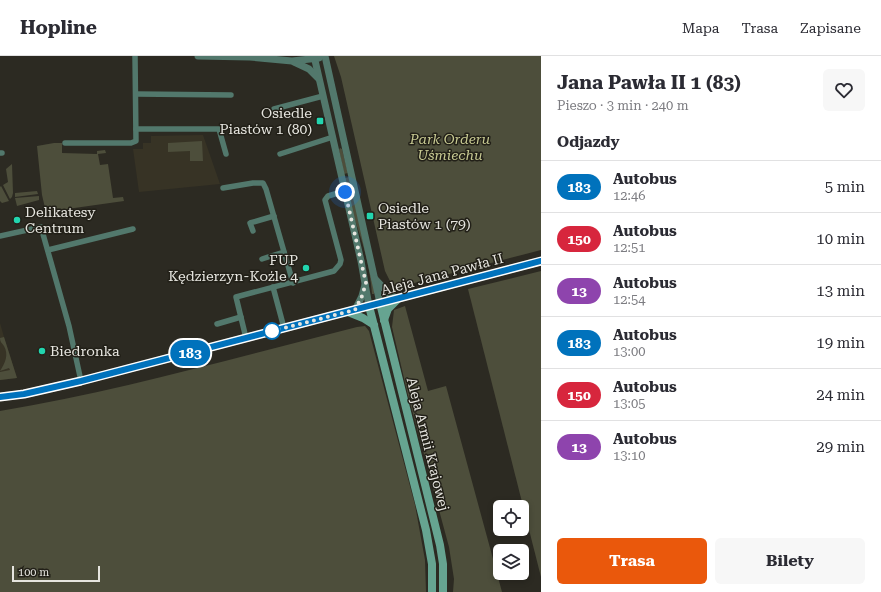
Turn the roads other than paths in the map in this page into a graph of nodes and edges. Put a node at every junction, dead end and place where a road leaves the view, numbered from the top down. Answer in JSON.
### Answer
{"nodes":[{"id":1,"x":135,"y":56,"type":"edge"},
{"id":2,"x":198,"y":56,"type":"edge"},
{"id":3,"x":253,"y":56,"type":"edge"},
{"id":4,"x":308,"y":56,"type":"edge"},
{"id":5,"x":325,"y":57,"type":"edge"},
{"id":6,"x":315,"y":58,"type":"edge"},
{"id":7,"x":292,"y":61,"type":"junction"},
{"id":8,"x":320,"y":80,"type":"junction"},
{"id":9,"x":136,"y":94,"type":"junction"},
{"id":10,"x":231,"y":95,"type":"dead end"},
{"id":11,"x":323,"y":96,"type":"junction"},
{"id":12,"x":274,"y":109,"type":"dead end"},
{"id":13,"x":136,"y":128,"type":"junction"},
{"id":14,"x":333,"y":137,"type":"junction"},
{"id":15,"x":66,"y":143,"type":"dead end"},
{"id":16,"x":226,"y":154,"type":"dead end"},
{"id":17,"x":280,"y":154,"type":"dead end"},
{"id":18,"x":223,"y":188,"type":"dead end"},
{"id":19,"x":345,"y":192,"type":"junction"},
{"id":20,"x":274,"y":216,"type":"junction"},
{"id":21,"x":133,"y":229,"type":"dead end"},
{"id":22,"x":253,"y":231,"type":"dead end"},
{"id":23,"x":0,"y":236,"type":"edge"},
{"id":24,"x":48,"y":250,"type":"junction"},
{"id":25,"x":284,"y":252,"type":"junction"},
{"id":26,"x":262,"y":259,"type":"dead end"},
{"id":27,"x":541,"y":261,"type":"edge"},
{"id":28,"x":375,"y":279,"type":"junction"},
{"id":29,"x":293,"y":283,"type":"junction"},
{"id":30,"x":366,"y":283,"type":"junction"},
{"id":31,"x":273,"y":287,"type":"junction"},
{"id":32,"x":398,"y":299,"type":"junction"},
{"id":33,"x":380,"y":303,"type":"junction"},
{"id":34,"x":370,"y":306,"type":"junction"},
{"id":35,"x":351,"y":311,"type":"junction"},
{"id":36,"x":241,"y":317,"type":"junction"},
{"id":37,"x":384,"y":321,"type":"junction"},
{"id":38,"x":218,"y":324,"type":"dead end"},
{"id":39,"x":374,"y":325,"type":"junction"},
{"id":40,"x":284,"y":328,"type":"junction"},
{"id":41,"x":246,"y":338,"type":"junction"},
{"id":42,"x":81,"y":381,"type":"junction"},
{"id":43,"x":0,"y":397,"type":"edge"},
{"id":44,"x":432,"y":592,"type":"edge"},
{"id":45,"x":443,"y":592,"type":"edge"}],
"edges":[{"from":1,"to":9,"type":"street"},
{"from":2,"to":3,"type":"street"},
{"from":3,"to":7,"type":"street"},
{"from":4,"to":6,"type":"street"},
{"from":5,"to":6,"type":"street"},
{"from":5,"to":28,"type":"street"},
{"from":6,"to":7,"type":"street"},
{"from":6,"to":8,"type":"street"},
{"from":7,"to":8,"type":"street"},
{"from":8,"to":11,"type":"street"},
{"from":9,"to":10,"type":"street"},
{"from":9,"to":13,"type":"street"},
{"from":11,"to":12,"type":"street"},
{"from":11,"to":14,"type":"street"},
{"from":13,"to":15,"type":"street"},
{"from":13,"to":16,"type":"street"},
{"from":14,"to":17,"type":"street"},
{"from":14,"to":19,"type":"street"},
{"from":18,"to":20,"type":"street"},
{"from":19,"to":29,"type":"street"},
{"from":19,"to":30,"type":"street"},
{"from":20,"to":22,"type":"street"},
{"from":20,"to":25,"type":"street"},
{"from":21,"to":24,"type":"street"},
{"from":23,"to":24,"type":"street"},
{"from":24,"to":42,"type":"street"},
{"from":25,"to":26,"type":"street"},
{"from":25,"to":29,"type":"street"},
{"from":27,"to":32,"type":"main road","name":"Aleja Jana Pawła II"},
{"from":28,"to":32,"type":"street"},
{"from":28,"to":33,"type":"street"},
{"from":29,"to":31,"type":"street"},
{"from":30,"to":34,"type":"street"},
{"from":30,"to":35,"type":"street"},
{"from":31,"to":36,"type":"street"},
{"from":31,"to":40,"type":"street"},
{"from":32,"to":33,"type":"main road","name":"Aleja Jana Pawła II"},
{"from":32,"to":37,"type":"main road"},
{"from":33,"to":34,"type":"main road","name":"Aleja Jana Pawła II"},
{"from":33,"to":37,"type":"main road","name":"Aleja Armii Krajowej"},
{"from":34,"to":35,"type":"main road","name":"Aleja Jana Pawła II"},
{"from":34,"to":39,"type":"main road","name":"Aleja Armii Krajowej"},
{"from":35,"to":39,"type":"main road"},
{"from":35,"to":40,"type":"main road","name":"Aleja Jana Pawła II"},
{"from":36,"to":38,"type":"street"},
{"from":36,"to":41,"type":"street"},
{"from":37,"to":45,"type":"main road","name":"Aleja Armii Krajowej"},
{"from":39,"to":44,"type":"main road","name":"Aleja Armii Krajowej"},
{"from":40,"to":41,"type":"main road","name":"Aleja Jana Pawła II"},
{"from":41,"to":42,"type":"main road","name":"Aleja Jana Pawła II"},
{"from":42,"to":43,"type":"main road","name":"Aleja Jana Pawła II"}]}
